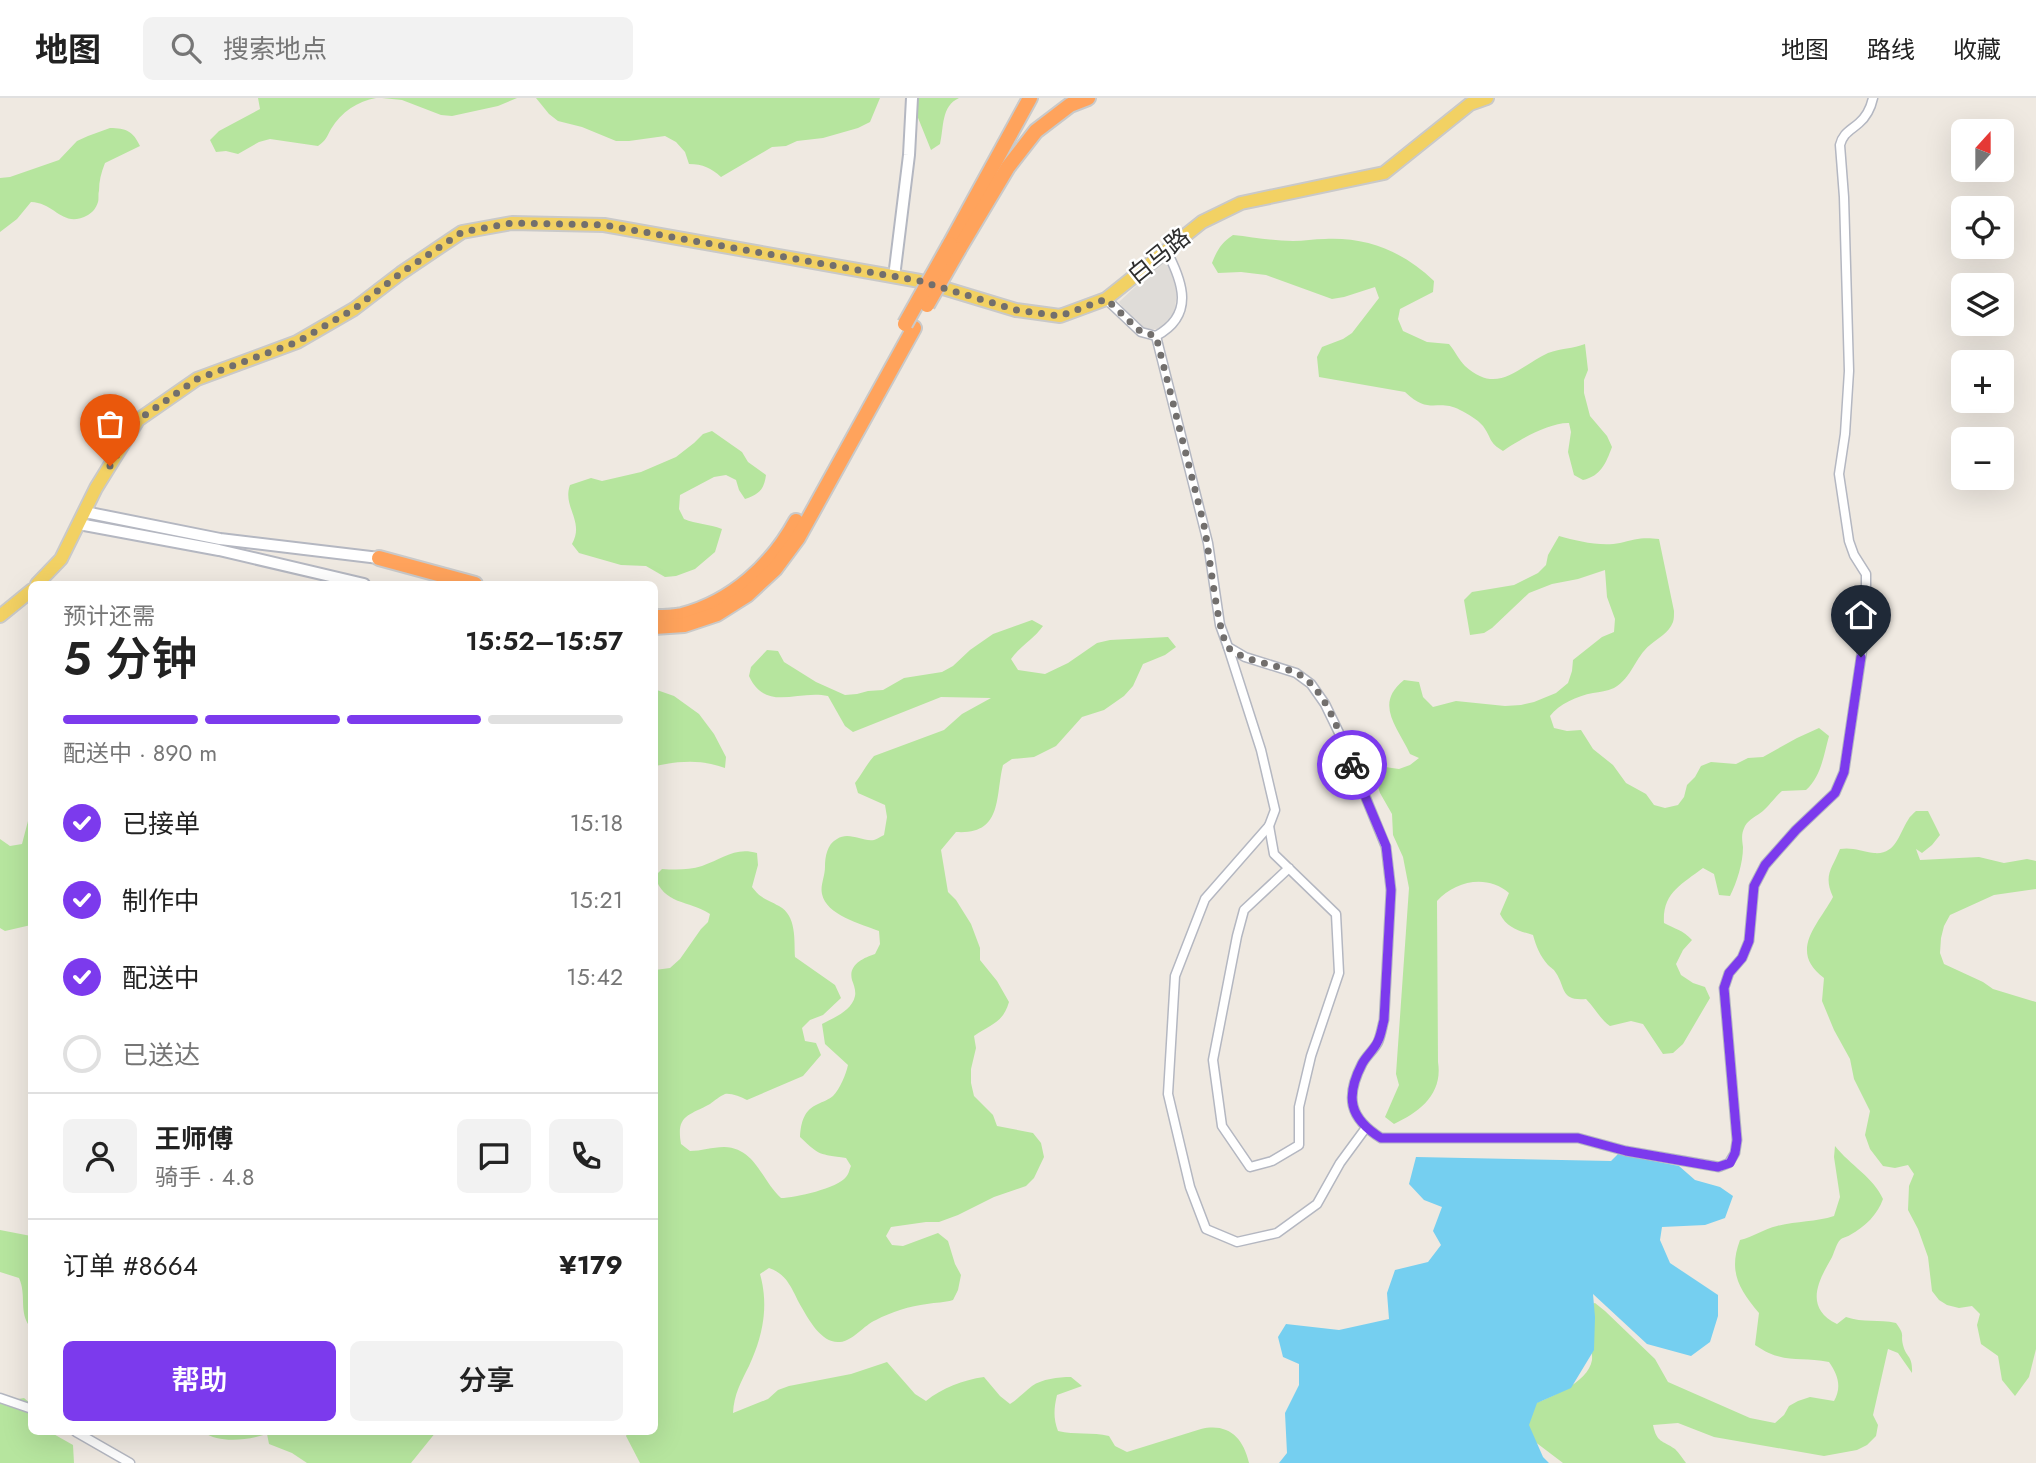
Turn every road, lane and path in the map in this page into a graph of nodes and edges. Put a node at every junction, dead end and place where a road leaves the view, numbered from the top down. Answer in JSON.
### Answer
{"nodes":[{"id":1,"x":912,"y":98,"type":"edge"},
{"id":2,"x":1030,"y":98,"type":"edge"},
{"id":3,"x":1088,"y":98,"type":"edge"},
{"id":4,"x":1487,"y":98,"type":"edge"},
{"id":5,"x":1873,"y":98,"type":"edge"},
{"id":6,"x":954,"y":247,"type":"junction"},
{"id":7,"x":1167,"y":250,"type":"junction"},
{"id":8,"x":894,"y":276,"type":"junction"},
{"id":9,"x":1106,"y":299,"type":"junction"},
{"id":10,"x":910,"y":326,"type":"junction"},
{"id":11,"x":1156,"y":336,"type":"junction"},
{"id":12,"x":82,"y":518,"type":"junction"},
{"id":13,"x":379,"y":558,"type":"joint"},
{"id":14,"x":40,"y":581,"type":"edge"},
{"id":15,"x":351,"y":581,"type":"edge"},
{"id":16,"x":464,"y":581,"type":"edge"},
{"id":17,"x":28,"y":593,"type":"edge"},
{"id":18,"x":0,"y":616,"type":"edge"},
{"id":19,"x":658,"y":617,"type":"edge"},
{"id":20,"x":658,"y":627,"type":"edge"},
{"id":21,"x":1228,"y":647,"type":"junction"},
{"id":22,"x":1269,"y":826,"type":"junction"},
{"id":23,"x":1289,"y":868,"type":"junction"},
{"id":24,"x":1366,"y":1129,"type":"junction"},
{"id":25,"x":0,"y":1398,"type":"edge"},
{"id":26,"x":28,"y":1408,"type":"edge"},
{"id":27,"x":81,"y":1435,"type":"edge"},
{"id":28,"x":130,"y":1463,"type":"edge"}],
"edges":[{"from":1,"to":8,"type":"main road"},
{"from":2,"to":6,"type":"highway"},
{"from":3,"to":6,"type":"highway"},
{"from":4,"to":7,"type":"main road","name":"白马路"},
{"from":5,"to":24,"type":"street"},
{"from":6,"to":10,"type":"highway","bridge":true},
{"from":7,"to":9,"type":"main road","name":"白马路"},
{"from":7,"to":11,"type":"street"},
{"from":8,"to":9,"type":"main road","name":"白马路"},
{"from":8,"to":12,"type":"main road","name":"白马路"},
{"from":9,"to":11,"type":"street"},
{"from":10,"to":19,"type":"highway"},
{"from":10,"to":20,"type":"highway"},
{"from":11,"to":21,"type":"street"},
{"from":12,"to":13,"type":"main road"},
{"from":12,"to":14,"type":"main road","name":"白马路"},
{"from":12,"to":15,"type":"main road"},
{"from":13,"to":16,"type":"highway"},
{"from":17,"to":18,"type":"main road"},
{"from":21,"to":22,"type":"street"},
{"from":21,"to":24,"type":"street"},
{"from":22,"to":23,"type":"street"},
{"from":22,"to":24,"type":"street"},
{"from":23,"to":23,"type":"street"},
{"from":25,"to":26,"type":"street"},
{"from":27,"to":28,"type":"street"}]}
